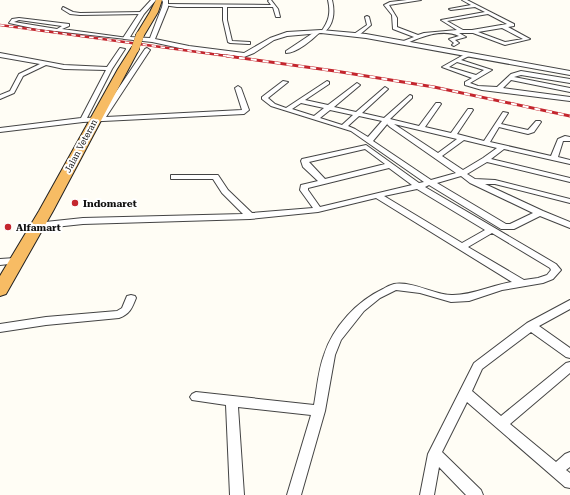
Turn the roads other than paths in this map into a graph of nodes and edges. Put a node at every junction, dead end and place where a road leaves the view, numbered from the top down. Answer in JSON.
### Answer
{"nodes":[{"id":1,"x":154,"y":0,"type":"edge"},
{"id":2,"x":269,"y":0,"type":"edge"},
{"id":3,"x":330,"y":0,"type":"edge"},
{"id":4,"x":419,"y":0,"type":"edge"},
{"id":5,"x":464,"y":0,"type":"edge"},
{"id":6,"x":163,"y":2,"type":"edge"},
{"id":7,"x":470,"y":3,"type":"junction"},
{"id":8,"x":452,"y":4,"type":"dead end"},
{"id":9,"x":225,"y":6,"type":"junction"},
{"id":10,"x":273,"y":6,"type":"junction"},
{"id":11,"x":477,"y":6,"type":"junction"},
{"id":12,"x":63,"y":8,"type":"dead end"},
{"id":13,"x":451,"y":9,"type":"dead end"},
{"id":14,"x":142,"y":13,"type":"junction"},
{"id":15,"x":489,"y":13,"type":"junction"},
{"id":16,"x":278,"y":16,"type":"dead end"},
{"id":17,"x":367,"y":17,"type":"dead end"},
{"id":18,"x":504,"y":27,"type":"junction"},
{"id":19,"x":58,"y":30,"type":"junction"},
{"id":20,"x":453,"y":31,"type":"junction"},
{"id":21,"x":462,"y":31,"type":"junction"},
{"id":22,"x":321,"y":32,"type":"junction"},
{"id":23,"x":474,"y":32,"type":"junction"},
{"id":24,"x":356,"y":35,"type":"junction"},
{"id":25,"x":417,"y":36,"type":"junction"},
{"id":26,"x":126,"y":38,"type":"junction"},
{"id":27,"x":152,"y":40,"type":"junction"},
{"id":28,"x":248,"y":43,"type":"dead end"},
{"id":29,"x":403,"y":43,"type":"junction"},
{"id":30,"x":454,"y":45,"type":"dead end"},
{"id":31,"x":122,"y":49,"type":"dead end"},
{"id":32,"x":288,"y":52,"type":"dead end"},
{"id":33,"x":0,"y":55,"type":"edge"},
{"id":34,"x":467,"y":55,"type":"junction"},
{"id":35,"x":458,"y":61,"type":"junction"},
{"id":36,"x":44,"y":64,"type":"junction"},
{"id":37,"x":109,"y":69,"type":"junction"},
{"id":38,"x":570,"y":73,"type":"edge"},
{"id":39,"x":475,"y":77,"type":"junction"},
{"id":40,"x":509,"y":78,"type":"junction"},
{"id":41,"x":570,"y":81,"type":"edge"},
{"id":42,"x":285,"y":82,"type":"dead end"},
{"id":43,"x":327,"y":83,"type":"dead end"},
{"id":44,"x":357,"y":85,"type":"dead end"},
{"id":45,"x":238,"y":88,"type":"dead end"},
{"id":46,"x":500,"y":88,"type":"junction"},
{"id":47,"x":384,"y":89,"type":"dead end"},
{"id":48,"x":570,"y":90,"type":"edge"},
{"id":49,"x":0,"y":97,"type":"edge"},
{"id":50,"x":410,"y":97,"type":"dead end"},
{"id":51,"x":570,"y":99,"type":"edge"},
{"id":52,"x":300,"y":101,"type":"junction"},
{"id":53,"x":438,"y":104,"type":"dead end"},
{"id":54,"x":331,"y":108,"type":"junction"},
{"id":55,"x":287,"y":110,"type":"junction"},
{"id":56,"x":470,"y":110,"type":"dead end"},
{"id":57,"x":358,"y":113,"type":"junction"},
{"id":58,"x":505,"y":113,"type":"dead end"},
{"id":59,"x":315,"y":119,"type":"junction"},
{"id":60,"x":93,"y":120,"type":"junction"},
{"id":61,"x":389,"y":121,"type":"junction"},
{"id":62,"x":538,"y":122,"type":"dead end"},
{"id":63,"x":497,"y":125,"type":"junction"},
{"id":64,"x":343,"y":127,"type":"junction"},
{"id":65,"x":421,"y":128,"type":"junction"},
{"id":66,"x":0,"y":130,"type":"edge"},
{"id":67,"x":454,"y":134,"type":"junction"},
{"id":68,"x":464,"y":137,"type":"junction"},
{"id":69,"x":570,"y":139,"type":"edge"},
{"id":70,"x":370,"y":140,"type":"junction"},
{"id":71,"x":487,"y":142,"type":"junction"},
{"id":72,"x":503,"y":146,"type":"junction"},
{"id":73,"x":438,"y":156,"type":"junction"},
{"id":74,"x":554,"y":158,"type":"junction"},
{"id":75,"x":486,"y":160,"type":"junction"},
{"id":76,"x":570,"y":162,"type":"edge"},
{"id":77,"x":391,"y":165,"type":"junction"},
{"id":78,"x":463,"y":172,"type":"junction"},
{"id":79,"x":174,"y":177,"type":"dead end"},
{"id":80,"x":570,"y":180,"type":"edge"},
{"id":81,"x":473,"y":181,"type":"junction"},
{"id":82,"x":324,"y":183,"type":"junction"},
{"id":83,"x":431,"y":183,"type":"junction"},
{"id":84,"x":418,"y":186,"type":"junction"},
{"id":85,"x":378,"y":196,"type":"junction"},
{"id":86,"x":570,"y":201,"type":"edge"},
{"id":87,"x":318,"y":210,"type":"junction"},
{"id":88,"x":540,"y":213,"type":"junction"},
{"id":89,"x":250,"y":216,"type":"junction"},
{"id":90,"x":36,"y":226,"type":"junction"},
{"id":91,"x":570,"y":226,"type":"edge"},
{"id":92,"x":491,"y":230,"type":"junction"},
{"id":93,"x":462,"y":247,"type":"junction"},
{"id":94,"x":15,"y":261,"type":"junction"},
{"id":95,"x":0,"y":262,"type":"edge"},
{"id":96,"x":521,"y":283,"type":"junction"},
{"id":97,"x":0,"y":290,"type":"edge"},
{"id":98,"x":131,"y":298,"type":"dead end"},
{"id":99,"x":570,"y":304,"type":"edge"},
{"id":100,"x":531,"y":326,"type":"junction"},
{"id":101,"x":0,"y":328,"type":"edge"},
{"id":102,"x":570,"y":354,"type":"edge"},
{"id":103,"x":569,"y":368,"type":"edge"},
{"id":104,"x":465,"y":393,"type":"junction"},
{"id":105,"x":196,"y":397,"type":"dead end"},
{"id":106,"x":232,"y":400,"type":"junction"},
{"id":107,"x":319,"y":411,"type":"junction"},
{"id":108,"x":501,"y":424,"type":"junction"},
{"id":109,"x":435,"y":454,"type":"junction"},
{"id":110,"x":570,"y":458,"type":"edge"},
{"id":111,"x":557,"y":470,"type":"junction"},
{"id":112,"x":570,"y":482,"type":"edge"},
{"id":113,"x":237,"y":495,"type":"edge"},
{"id":114,"x":294,"y":495,"type":"edge"},
{"id":115,"x":427,"y":495,"type":"edge"},
{"id":116,"x":476,"y":495,"type":"edge"}],
"edges":[{"from":1,"to":14,"type":"street"},
{"from":2,"to":10,"type":"street"},
{"from":3,"to":22,"type":"street"},
{"from":4,"to":25,"type":"street"},
{"from":5,"to":7,"type":"street"},
{"from":6,"to":9,"type":"street"},
{"from":6,"to":27,"type":"street"},
{"from":6,"to":60,"type":"highway","name":"Jalan Veteran","bridge":true},
{"from":7,"to":8,"type":"street"},
{"from":7,"to":11,"type":"street"},
{"from":9,"to":10,"type":"street"},
{"from":9,"to":28,"type":"street"},
{"from":10,"to":16,"type":"street"},
{"from":11,"to":13,"type":"street"},
{"from":11,"to":15,"type":"street"},
{"from":12,"to":14,"type":"street"},
{"from":14,"to":26,"type":"street"},
{"from":15,"to":18,"type":"street"},
{"from":15,"to":21,"type":"street"},
{"from":17,"to":24,"type":"street"},
{"from":18,"to":23,"type":"street"},
{"from":18,"to":23,"type":"street"},
{"from":19,"to":19,"type":"street"},
{"from":19,"to":26,"type":"street"},
{"from":20,"to":21,"type":"street"},
{"from":20,"to":25,"type":"street"},
{"from":20,"to":30,"type":"street"},
{"from":21,"to":23,"type":"street"},
{"from":22,"to":24,"type":"street"},
{"from":22,"to":27,"type":"street"},
{"from":22,"to":32,"type":"street"},
{"from":24,"to":29,"type":"street"},
{"from":25,"to":29,"type":"street"},
{"from":26,"to":27,"type":"street"},
{"from":29,"to":34,"type":"street"},
{"from":31,"to":37,"type":"street"},
{"from":33,"to":36,"type":"street"},
{"from":34,"to":35,"type":"street"},
{"from":34,"to":38,"type":"street"},
{"from":35,"to":39,"type":"street"},
{"from":35,"to":39,"type":"street"},
{"from":36,"to":37,"type":"street"},
{"from":36,"to":49,"type":"street"},
{"from":37,"to":60,"type":"street"},
{"from":39,"to":46,"type":"street"},
{"from":40,"to":41,"type":"street"},
{"from":40,"to":46,"type":"street"},
{"from":40,"to":48,"type":"street"},
{"from":42,"to":55,"type":"street"},
{"from":43,"to":52,"type":"street"},
{"from":44,"to":54,"type":"street"},
{"from":45,"to":60,"type":"street"},
{"from":46,"to":51,"type":"street"},
{"from":47,"to":57,"type":"street"},
{"from":50,"to":61,"type":"street"},
{"from":52,"to":54,"type":"street"},
{"from":52,"to":55,"type":"street"},
{"from":53,"to":65,"type":"street"},
{"from":54,"to":57,"type":"street"},
{"from":54,"to":59,"type":"street"},
{"from":55,"to":59,"type":"street"},
{"from":56,"to":67,"type":"street"},
{"from":57,"to":61,"type":"street"},
{"from":57,"to":64,"type":"street"},
{"from":58,"to":63,"type":"street"},
{"from":59,"to":64,"type":"street"},
{"from":60,"to":66,"type":"street"},
{"from":60,"to":90,"type":"highway","name":"Jalan Veteran"},
{"from":61,"to":65,"type":"street"},
{"from":61,"to":70,"type":"street"},
{"from":61,"to":73,"type":"street"},
{"from":62,"to":63,"type":"street"},
{"from":63,"to":71,"type":"street"},
{"from":64,"to":70,"type":"street"},
{"from":65,"to":67,"type":"street"},
{"from":67,"to":68,"type":"street"},
{"from":68,"to":71,"type":"street"},
{"from":68,"to":73,"type":"street"},
{"from":69,"to":74,"type":"street"},
{"from":70,"to":83,"type":"street"},
{"from":71,"to":72,"type":"street"},
{"from":72,"to":74,"type":"street"},
{"from":72,"to":75,"type":"street"},
{"from":73,"to":78,"type":"street"},
{"from":74,"to":76,"type":"street"},
{"from":75,"to":78,"type":"street"},
{"from":75,"to":80,"type":"street"},
{"from":77,"to":82,"type":"street"},
{"from":77,"to":82,"type":"street"},
{"from":77,"to":84,"type":"street"},
{"from":78,"to":81,"type":"street"},
{"from":78,"to":83,"type":"street"},
{"from":79,"to":89,"type":"street"},
{"from":81,"to":86,"type":"street"},
{"from":81,"to":88,"type":"street"},
{"from":82,"to":87,"type":"street"},
{"from":83,"to":84,"type":"street"},
{"from":83,"to":88,"type":"street"},
{"from":84,"to":85,"type":"street"},
{"from":84,"to":92,"type":"street"},
{"from":85,"to":87,"type":"street"},
{"from":85,"to":93,"type":"street"},
{"from":87,"to":89,"type":"street"},
{"from":88,"to":91,"type":"street"},
{"from":89,"to":90,"type":"street"},
{"from":90,"to":94,"type":"highway","name":"Jalan Veteran"},
{"from":92,"to":93,"type":"street"},
{"from":92,"to":96,"type":"street"},
{"from":93,"to":96,"type":"street"},
{"from":94,"to":95,"type":"street"},
{"from":94,"to":97,"type":"highway","name":"Jalan Veteran"},
{"from":96,"to":107,"type":"street"},
{"from":98,"to":101,"type":"street"},
{"from":99,"to":100,"type":"street"},
{"from":100,"to":102,"type":"street"},
{"from":100,"to":104,"type":"street"},
{"from":103,"to":108,"type":"street"},
{"from":104,"to":108,"type":"street"},
{"from":104,"to":109,"type":"street"},
{"from":105,"to":106,"type":"street"},
{"from":106,"to":107,"type":"street"},
{"from":106,"to":113,"type":"street"},
{"from":107,"to":114,"type":"street"},
{"from":108,"to":111,"type":"street"},
{"from":109,"to":115,"type":"street"},
{"from":109,"to":116,"type":"street"},
{"from":110,"to":111,"type":"street"},
{"from":111,"to":112,"type":"street"}]}
